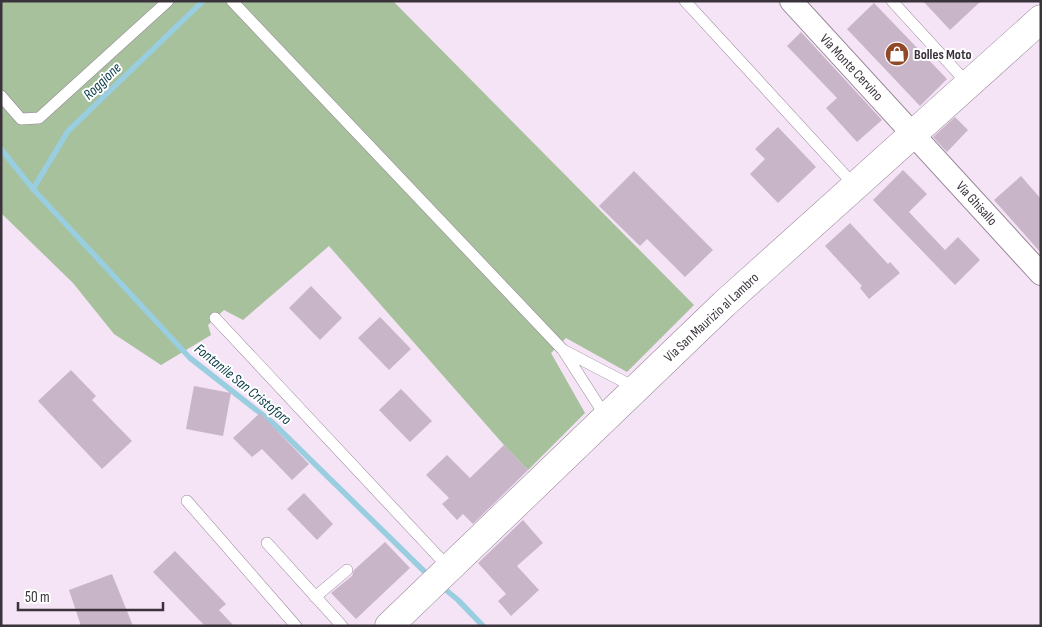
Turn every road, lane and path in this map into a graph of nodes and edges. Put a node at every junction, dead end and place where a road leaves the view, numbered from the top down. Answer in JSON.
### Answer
{"nodes":[{"id":1,"x":168,"y":1,"type":"edge"},
{"id":2,"x":232,"y":1,"type":"edge"},
{"id":3,"x":685,"y":1,"type":"edge"},
{"id":4,"x":791,"y":1,"type":"edge"},
{"id":5,"x":892,"y":1,"type":"edge"},
{"id":6,"x":1041,"y":19,"type":"edge"},
{"id":7,"x":968,"y":84,"type":"junction"},
{"id":8,"x":1,"y":96,"type":"edge"},
{"id":9,"x":913,"y":133,"type":"junction"},
{"id":10,"x":855,"y":186,"type":"junction"},
{"id":11,"x":1041,"y":274,"type":"edge"},
{"id":12,"x":215,"y":318,"type":"dead end"},
{"id":13,"x":562,"y":350,"type":"junction"},
{"id":14,"x":636,"y":388,"type":"junction"},
{"id":15,"x":606,"y":417,"type":"junction"},
{"id":16,"x":187,"y":501,"type":"dead end"},
{"id":17,"x":267,"y":543,"type":"dead end"},
{"id":18,"x":347,"y":570,"type":"dead end"},
{"id":19,"x":440,"y":578,"type":"junction"},
{"id":20,"x":316,"y":597,"type":"junction"},
{"id":21,"x":296,"y":626,"type":"edge"},
{"id":22,"x":342,"y":626,"type":"edge"},
{"id":23,"x":390,"y":626,"type":"edge"}],
"edges":[{"from":1,"to":8,"type":"lane"},
{"from":2,"to":13,"type":"lane"},
{"from":3,"to":10,"type":"lane"},
{"from":4,"to":9,"type":"street","name":"Via Monte Cervino"},
{"from":5,"to":7,"type":"lane"},
{"from":6,"to":7,"type":"main road","name":"Via San Maurizio al Lambro"},
{"from":7,"to":9,"type":"main road","name":"Via San Maurizio al Lambro"},
{"from":9,"to":10,"type":"main road","name":"Via San Maurizio al Lambro"},
{"from":9,"to":11,"type":"street","name":"Via Ghisallo"},
{"from":10,"to":14,"type":"main road","name":"Via San Maurizio al Lambro"},
{"from":12,"to":19,"type":"lane"},
{"from":13,"to":14,"type":"lane"},
{"from":13,"to":15,"type":"lane"},
{"from":14,"to":15,"type":"main road","name":"Via San Maurizio al Lambro"},
{"from":15,"to":19,"type":"main road","name":"Via San Maurizio al Lambro"},
{"from":16,"to":21,"type":"lane"},
{"from":17,"to":20,"type":"lane"},
{"from":18,"to":20,"type":"lane"},
{"from":19,"to":23,"type":"main road","name":"Via San Maurizio al Lambro"},
{"from":20,"to":22,"type":"lane"}]}
